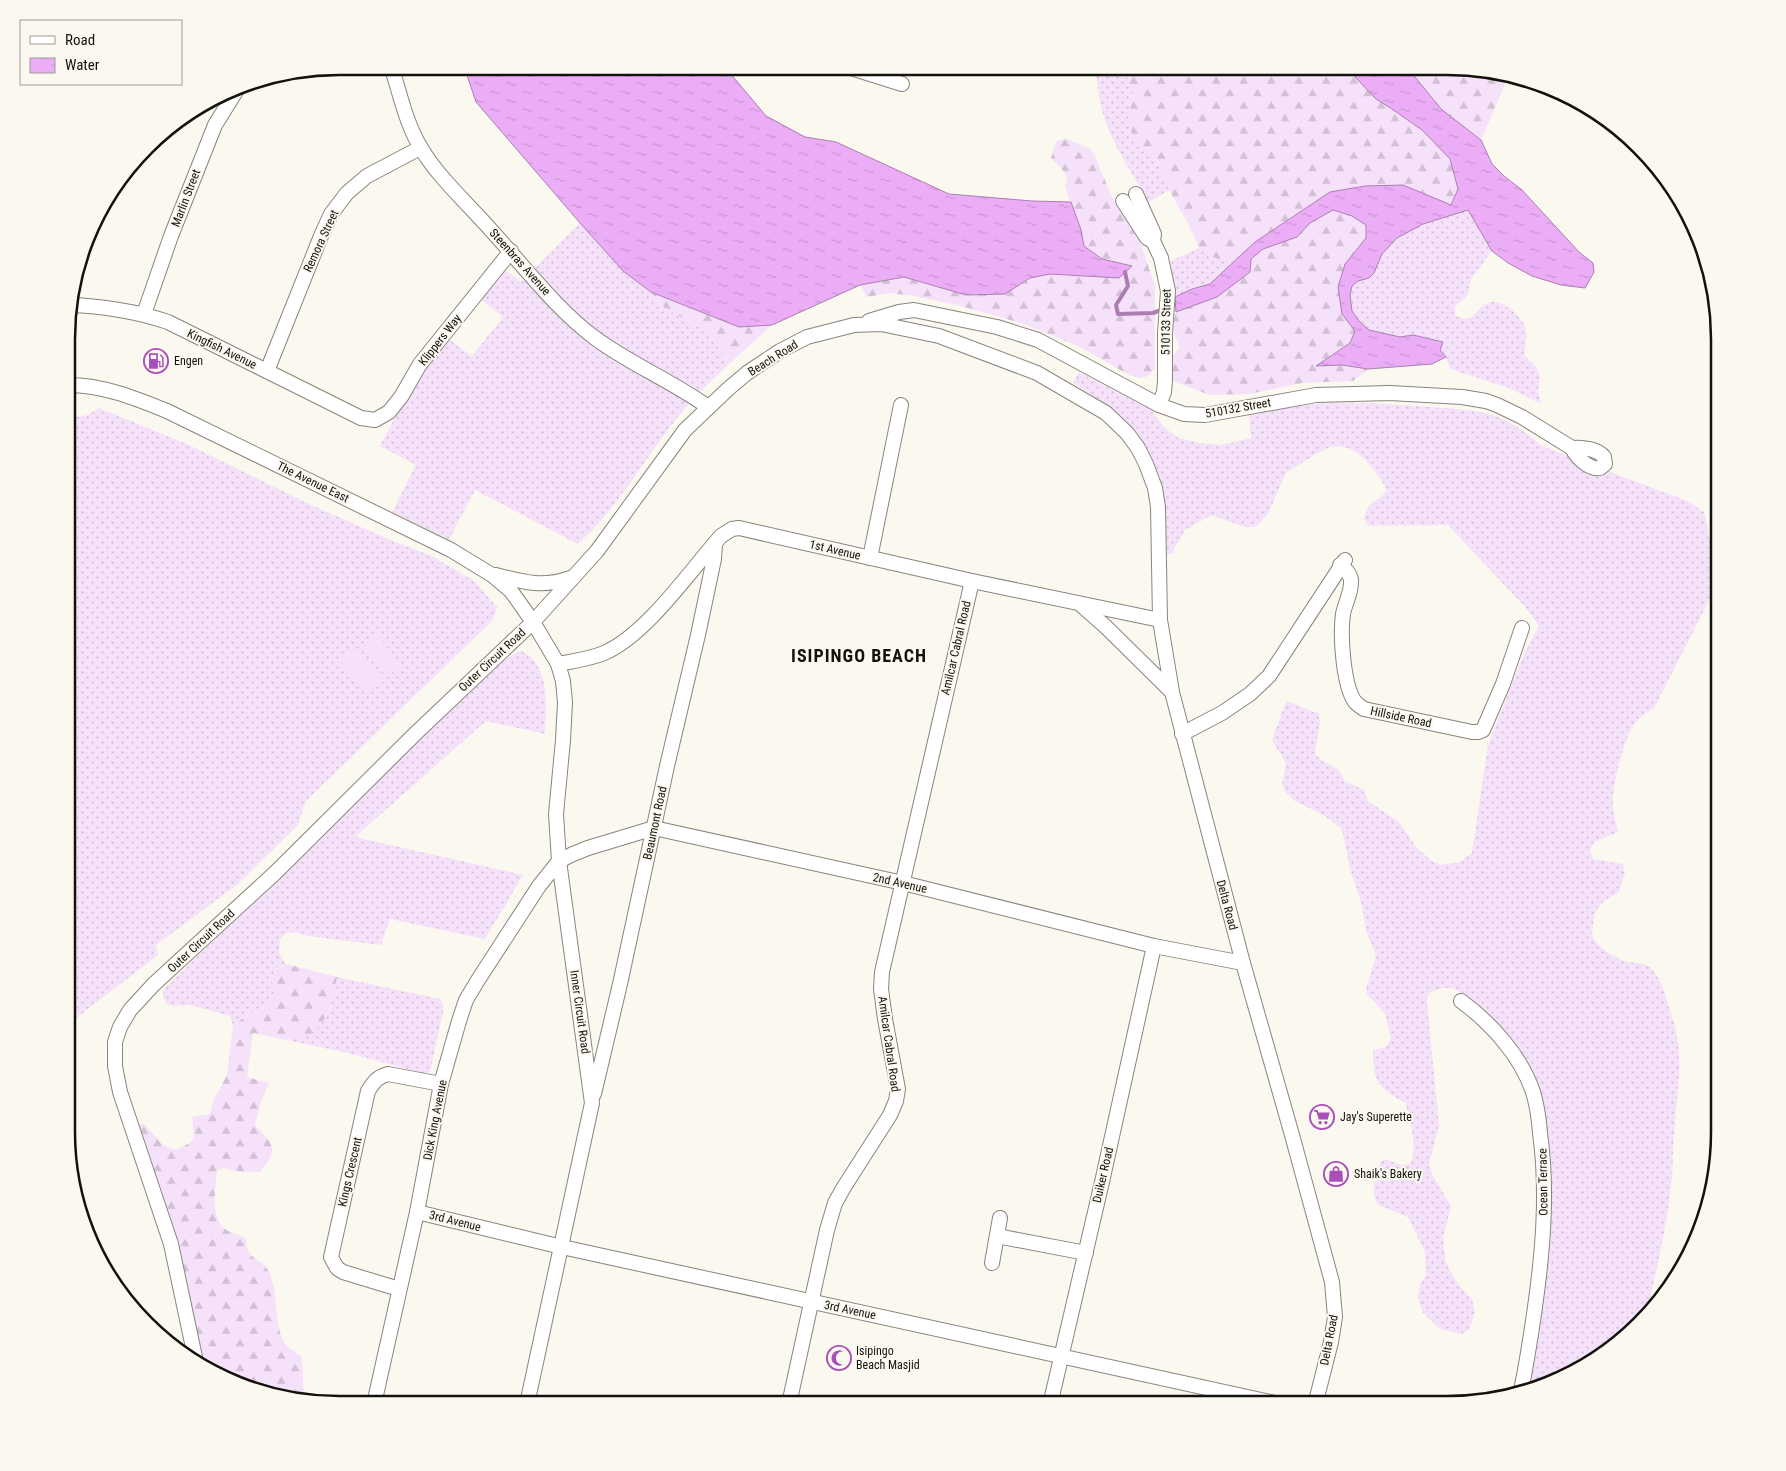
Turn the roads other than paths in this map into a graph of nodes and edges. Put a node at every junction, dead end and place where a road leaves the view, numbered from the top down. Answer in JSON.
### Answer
{"nodes":[{"id":1,"x":394,"y":75,"type":"edge"},
{"id":2,"x":875,"y":75,"type":"edge"},
{"id":3,"x":902,"y":84,"type":"dead end"},
{"id":4,"x":232,"y":98,"type":"edge"},
{"id":5,"x":420,"y":148,"type":"junction"},
{"id":6,"x":1129,"y":197,"type":"dead end"},
{"id":7,"x":511,"y":251,"type":"junction"},
{"id":8,"x":77,"y":305,"type":"edge"},
{"id":9,"x":144,"y":314,"type":"junction"},
{"id":10,"x":854,"y":325,"type":"junction"},
{"id":11,"x":267,"y":371,"type":"junction"},
{"id":12,"x":75,"y":385,"type":"edge"},
{"id":13,"x":901,"y":405,"type":"dead end"},
{"id":14,"x":1159,"y":405,"type":"junction"},
{"id":15,"x":708,"y":407,"type":"junction"},
{"id":16,"x":1106,"y":413,"type":"joint"},
{"id":17,"x":367,"y":420,"type":"joint"},
{"id":18,"x":1572,"y":448,"type":"dead end"},
{"id":19,"x":715,"y":543,"type":"junction"},
{"id":20,"x":870,"y":558,"type":"junction"},
{"id":21,"x":492,"y":575,"type":"junction"},
{"id":22,"x":571,"y":578,"type":"junction"},
{"id":23,"x":972,"y":580,"type":"junction"},
{"id":24,"x":1080,"y":604,"type":"junction"},
{"id":25,"x":1160,"y":620,"type":"junction"},
{"id":26,"x":533,"y":622,"type":"junction"},
{"id":27,"x":1522,"y":628,"type":"dead end"},
{"id":28,"x":558,"y":664,"type":"junction"},
{"id":29,"x":1172,"y":692,"type":"junction"},
{"id":30,"x":1182,"y":734,"type":"junction"},
{"id":31,"x":654,"y":828,"type":"junction"},
{"id":32,"x":560,"y":861,"type":"junction"},
{"id":33,"x":903,"y":884,"type":"junction"},
{"id":34,"x":1154,"y":946,"type":"junction"},
{"id":35,"x":1243,"y":963,"type":"junction"},
{"id":36,"x":1461,"y":1001,"type":"dead end"},
{"id":37,"x":441,"y":1084,"type":"junction"},
{"id":38,"x":592,"y":1103,"type":"junction"},
{"id":39,"x":417,"y":1212,"type":"junction"},
{"id":40,"x":1000,"y":1218,"type":"dead end"},
{"id":41,"x":997,"y":1236,"type":"junction"},
{"id":42,"x":562,"y":1247,"type":"junction"},
{"id":43,"x":1086,"y":1253,"type":"junction"},
{"id":44,"x":992,"y":1263,"type":"dead end"},
{"id":45,"x":399,"y":1289,"type":"junction"},
{"id":46,"x":812,"y":1301,"type":"junction"},
{"id":47,"x":194,"y":1352,"type":"edge"},
{"id":48,"x":1062,"y":1356,"type":"junction"},
{"id":49,"x":1522,"y":1385,"type":"edge"},
{"id":50,"x":376,"y":1396,"type":"edge"},
{"id":51,"x":529,"y":1396,"type":"edge"},
{"id":52,"x":791,"y":1396,"type":"edge"},
{"id":53,"x":1052,"y":1396,"type":"edge"},
{"id":54,"x":1243,"y":1396,"type":"edge"},
{"id":55,"x":1316,"y":1396,"type":"edge"}],
"edges":[{"from":1,"to":5,"type":"street","name":"Steenbras Avenue"},
{"from":2,"to":3,"type":"street"},
{"from":4,"to":9,"type":"street","name":"Marlin Street"},
{"from":5,"to":7,"type":"street","name":"Steenbras Avenue"},
{"from":5,"to":11,"type":"street","name":"Remora Street"},
{"from":6,"to":14,"type":"street","name":"510133 Street"},
{"from":7,"to":15,"type":"street","name":"Steenbras Avenue"},
{"from":7,"to":17,"type":"street","name":"Klippers Way"},
{"from":8,"to":9,"type":"street","name":"Kingfish Avenue"},
{"from":9,"to":11,"type":"street","name":"Kingfish Avenue"},
{"from":10,"to":14,"type":"street","name":"510132 Street"},
{"from":10,"to":15,"type":"street","name":"Beach Road"},
{"from":10,"to":16,"type":"street","name":"Beach Road"},
{"from":11,"to":17,"type":"street","name":"Kingfish Avenue"},
{"from":12,"to":21,"type":"street","name":"The Avenue East"},
{"from":13,"to":20,"type":"street"},
{"from":14,"to":18,"type":"street","name":"510132 Street"},
{"from":15,"to":22,"type":"street","name":"Beach Road"},
{"from":16,"to":25,"type":"street","name":"Delta Road"},
{"from":19,"to":20,"type":"street","name":"1st Avenue"},
{"from":19,"to":28,"type":"street","name":"1st Avenue"},
{"from":19,"to":31,"type":"street","name":"Beaumont Road"},
{"from":20,"to":23,"type":"street","name":"1st Avenue"},
{"from":21,"to":22,"type":"street"},
{"from":21,"to":26,"type":"street","name":"The Avenue East"},
{"from":22,"to":26,"type":"street","name":"Beach Road"},
{"from":23,"to":24,"type":"street","name":"1st Avenue"},
{"from":23,"to":33,"type":"street","name":"Amilcar Cabral Road"},
{"from":24,"to":25,"type":"street","name":"1st Avenue"},
{"from":24,"to":29,"type":"street"},
{"from":25,"to":29,"type":"street","name":"Delta Road"},
{"from":26,"to":28,"type":"street","name":"Inner Circuit Road"},
{"from":26,"to":47,"type":"street","name":"Outer Circuit Road"},
{"from":27,"to":30,"type":"street","name":"Hillside Road"},
{"from":28,"to":32,"type":"street","name":"Inner Circuit Road"},
{"from":29,"to":30,"type":"street","name":"Delta Road"},
{"from":30,"to":35,"type":"street","name":"Delta Road"},
{"from":31,"to":32,"type":"street","name":"2nd Avenue"},
{"from":31,"to":33,"type":"street","name":"2nd Avenue"},
{"from":31,"to":38,"type":"street","name":"Beaumont Road"},
{"from":32,"to":37,"type":"street","name":"Dick King Avenue"},
{"from":32,"to":38,"type":"street","name":"Inner Circuit Road"},
{"from":33,"to":34,"type":"street","name":"2nd Avenue"},
{"from":33,"to":46,"type":"street","name":"Amilcar Cabral Road"},
{"from":34,"to":35,"type":"street","name":"2nd Avenue"},
{"from":34,"to":43,"type":"street","name":"Duiker Road"},
{"from":35,"to":55,"type":"street","name":"Delta Road"},
{"from":36,"to":49,"type":"street","name":"Ocean Terrace"},
{"from":37,"to":39,"type":"street","name":"Dick King Avenue"},
{"from":37,"to":45,"type":"street","name":"Kings Crescent"},
{"from":38,"to":42,"type":"street","name":"Inner Circuit Road"},
{"from":39,"to":42,"type":"street","name":"3rd Avenue"},
{"from":39,"to":45,"type":"street","name":"Dick King Avenue"},
{"from":40,"to":41,"type":"street"},
{"from":41,"to":43,"type":"street"},
{"from":41,"to":44,"type":"street"},
{"from":42,"to":46,"type":"street","name":"3rd Avenue"},
{"from":42,"to":51,"type":"street","name":"Inner Circuit Road"},
{"from":43,"to":48,"type":"street","name":"Duiker Road"},
{"from":45,"to":50,"type":"street","name":"Dick King Avenue"},
{"from":46,"to":48,"type":"street","name":"3rd Avenue"},
{"from":46,"to":52,"type":"street","name":"Amilcar Cabral Road"},
{"from":48,"to":53,"type":"street","name":"Duiker Road"},
{"from":48,"to":54,"type":"street","name":"3rd Avenue"}]}
